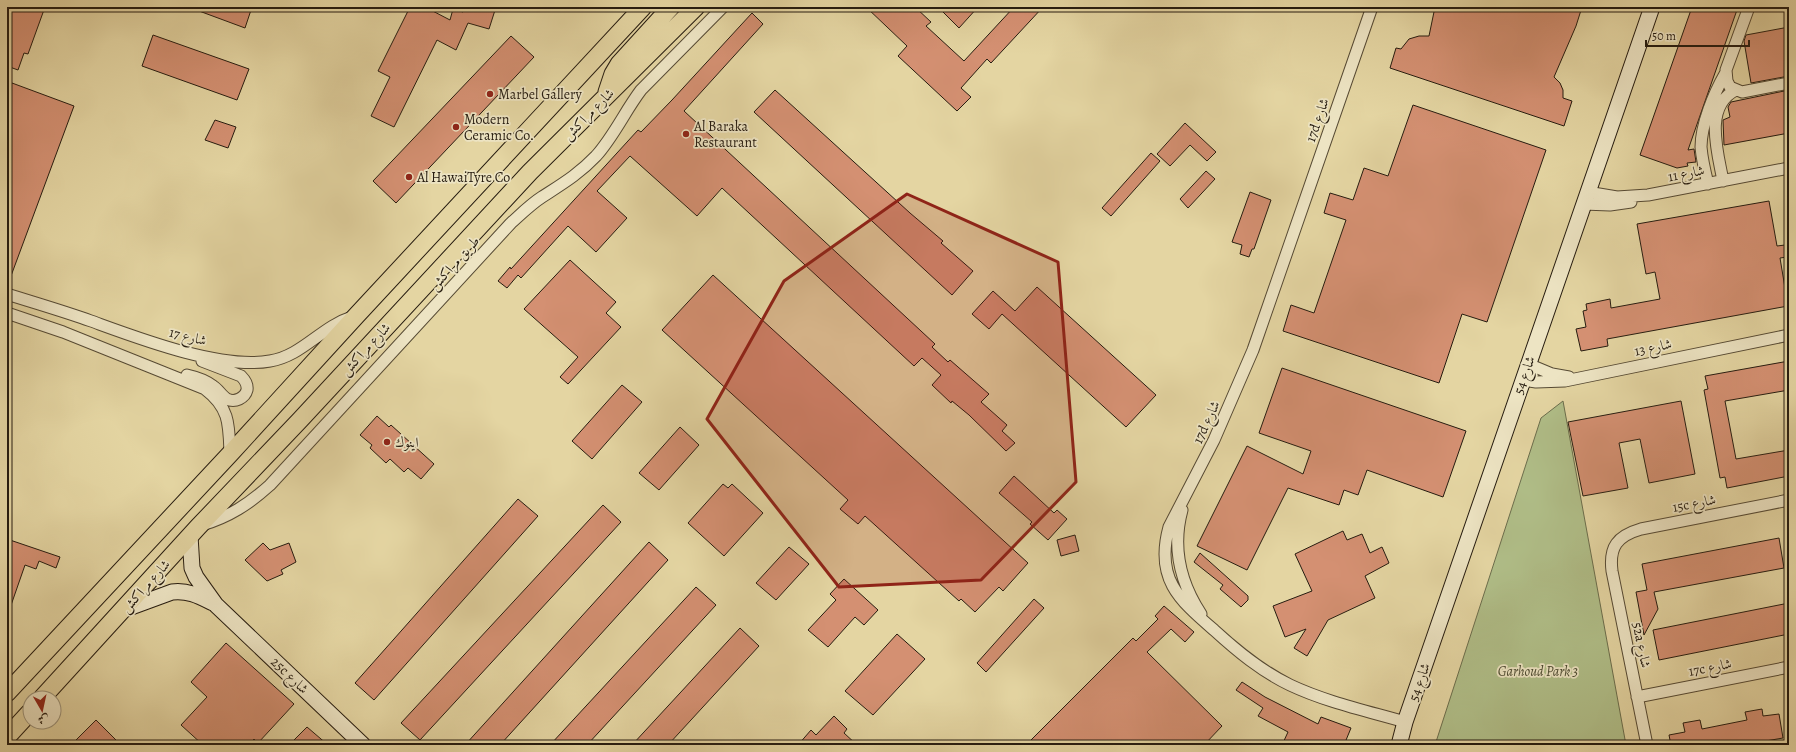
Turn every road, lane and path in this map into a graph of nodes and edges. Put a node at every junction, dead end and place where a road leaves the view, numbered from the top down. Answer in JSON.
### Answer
{"nodes":[{"id":1,"x":643,"y":7,"type":"edge"},
{"id":2,"x":671,"y":7,"type":"edge"},
{"id":3,"x":696,"y":7,"type":"edge"},
{"id":4,"x":723,"y":7,"type":"edge"},
{"id":5,"x":1372,"y":7,"type":"edge"},
{"id":6,"x":1652,"y":7,"type":"edge"},
{"id":7,"x":1748,"y":7,"type":"edge"},
{"id":8,"x":1725,"y":74,"type":"junction"},
{"id":9,"x":1789,"y":83,"type":"edge"},
{"id":10,"x":1736,"y":90,"type":"junction"},
{"id":11,"x":606,"y":96,"type":"junction"},
{"id":12,"x":1789,"y":168,"type":"edge"},
{"id":13,"x":1723,"y":181,"type":"junction"},
{"id":14,"x":1708,"y":184,"type":"junction"},
{"id":15,"x":1585,"y":198,"type":"junction"},
{"id":16,"x":7,"y":294,"type":"edge"},
{"id":17,"x":7,"y":313,"type":"edge"},
{"id":18,"x":356,"y":316,"type":"junction"},
{"id":19,"x":1789,"y":335,"type":"edge"},
{"id":20,"x":178,"y":350,"type":"junction"},
{"id":21,"x":1528,"y":364,"type":"junction"},
{"id":22,"x":169,"y":374,"type":"junction"},
{"id":23,"x":1578,"y":377,"type":"junction"},
{"id":24,"x":1522,"y":380,"type":"junction"},
{"id":25,"x":230,"y":454,"type":"junction"},
{"id":26,"x":1789,"y":500,"type":"edge"},
{"id":27,"x":194,"y":531,"type":"junction"},
{"id":28,"x":1612,"y":550,"type":"joint"},
{"id":29,"x":216,"y":605,"type":"junction"},
{"id":30,"x":123,"y":610,"type":"junction"},
{"id":31,"x":1789,"y":667,"type":"edge"},
{"id":32,"x":49,"y":690,"type":"edge"},
{"id":33,"x":7,"y":693,"type":"edge"},
{"id":34,"x":1637,"y":697,"type":"junction"},
{"id":35,"x":22,"y":721,"type":"edge"},
{"id":36,"x":1406,"y":722,"type":"junction"},
{"id":37,"x":7,"y":737,"type":"edge"},
{"id":38,"x":363,"y":745,"type":"edge"},
{"id":39,"x":1399,"y":745,"type":"edge"},
{"id":40,"x":1647,"y":745,"type":"edge"}],
"edges":[{"from":1,"to":18,"type":"main road","name":"شارع مراكش"},
{"from":2,"to":11,"type":"main road"},
{"from":3,"to":11,"type":"main road","name":"شارع مراكش"},
{"from":4,"to":27,"type":"street","name":"طريق مراكش"},
{"from":5,"to":36,"type":"street","name":"17d شارع"},
{"from":6,"to":15,"type":"street","name":"شارع 54"},
{"from":7,"to":8,"type":"street"},
{"from":8,"to":10,"type":"street"},
{"from":8,"to":14,"type":"street"},
{"from":9,"to":10,"type":"street"},
{"from":10,"to":13,"type":"street"},
{"from":11,"to":27,"type":"main road","name":"شارع مراكش"},
{"from":12,"to":13,"type":"street","name":"شارع 11"},
{"from":13,"to":14,"type":"street","name":"شارع 11"},
{"from":14,"to":15,"type":"street","name":"شارع 11"},
{"from":15,"to":21,"type":"street","name":"شارع 54"},
{"from":16,"to":20,"type":"street","name":"شارع 17"},
{"from":17,"to":22,"type":"street"},
{"from":18,"to":20,"type":"street","name":"شارع 17"},
{"from":18,"to":25,"type":"main road","name":"شارع مراكش"},
{"from":19,"to":23,"type":"street","name":"شارع 13"},
{"from":20,"to":22,"type":"street"},
{"from":21,"to":23,"type":"street"},
{"from":21,"to":24,"type":"street","name":"شارع 54"},
{"from":22,"to":25,"type":"street"},
{"from":23,"to":24,"type":"street","name":"شارع 13"},
{"from":24,"to":36,"type":"street","name":"شارع 54"},
{"from":25,"to":33,"type":"main road","name":"شارع مراكش"},
{"from":26,"to":28,"type":"street","name":"15c شارع"},
{"from":27,"to":29,"type":"street","name":"25c شارع"},
{"from":27,"to":30,"type":"main road","name":"شارع مراكش"},
{"from":28,"to":34,"type":"street","name":"52a شارع"},
{"from":29,"to":30,"type":"street","name":"25c شارع"},
{"from":29,"to":38,"type":"street","name":"25c شارع"},
{"from":30,"to":32,"type":"main road","name":"شارع مراكش"},
{"from":31,"to":34,"type":"street","name":"17c شارع"},
{"from":34,"to":40,"type":"street","name":"52a شارع"},
{"from":35,"to":37,"type":"main road"},
{"from":36,"to":39,"type":"street","name":"شارع 54"}]}
